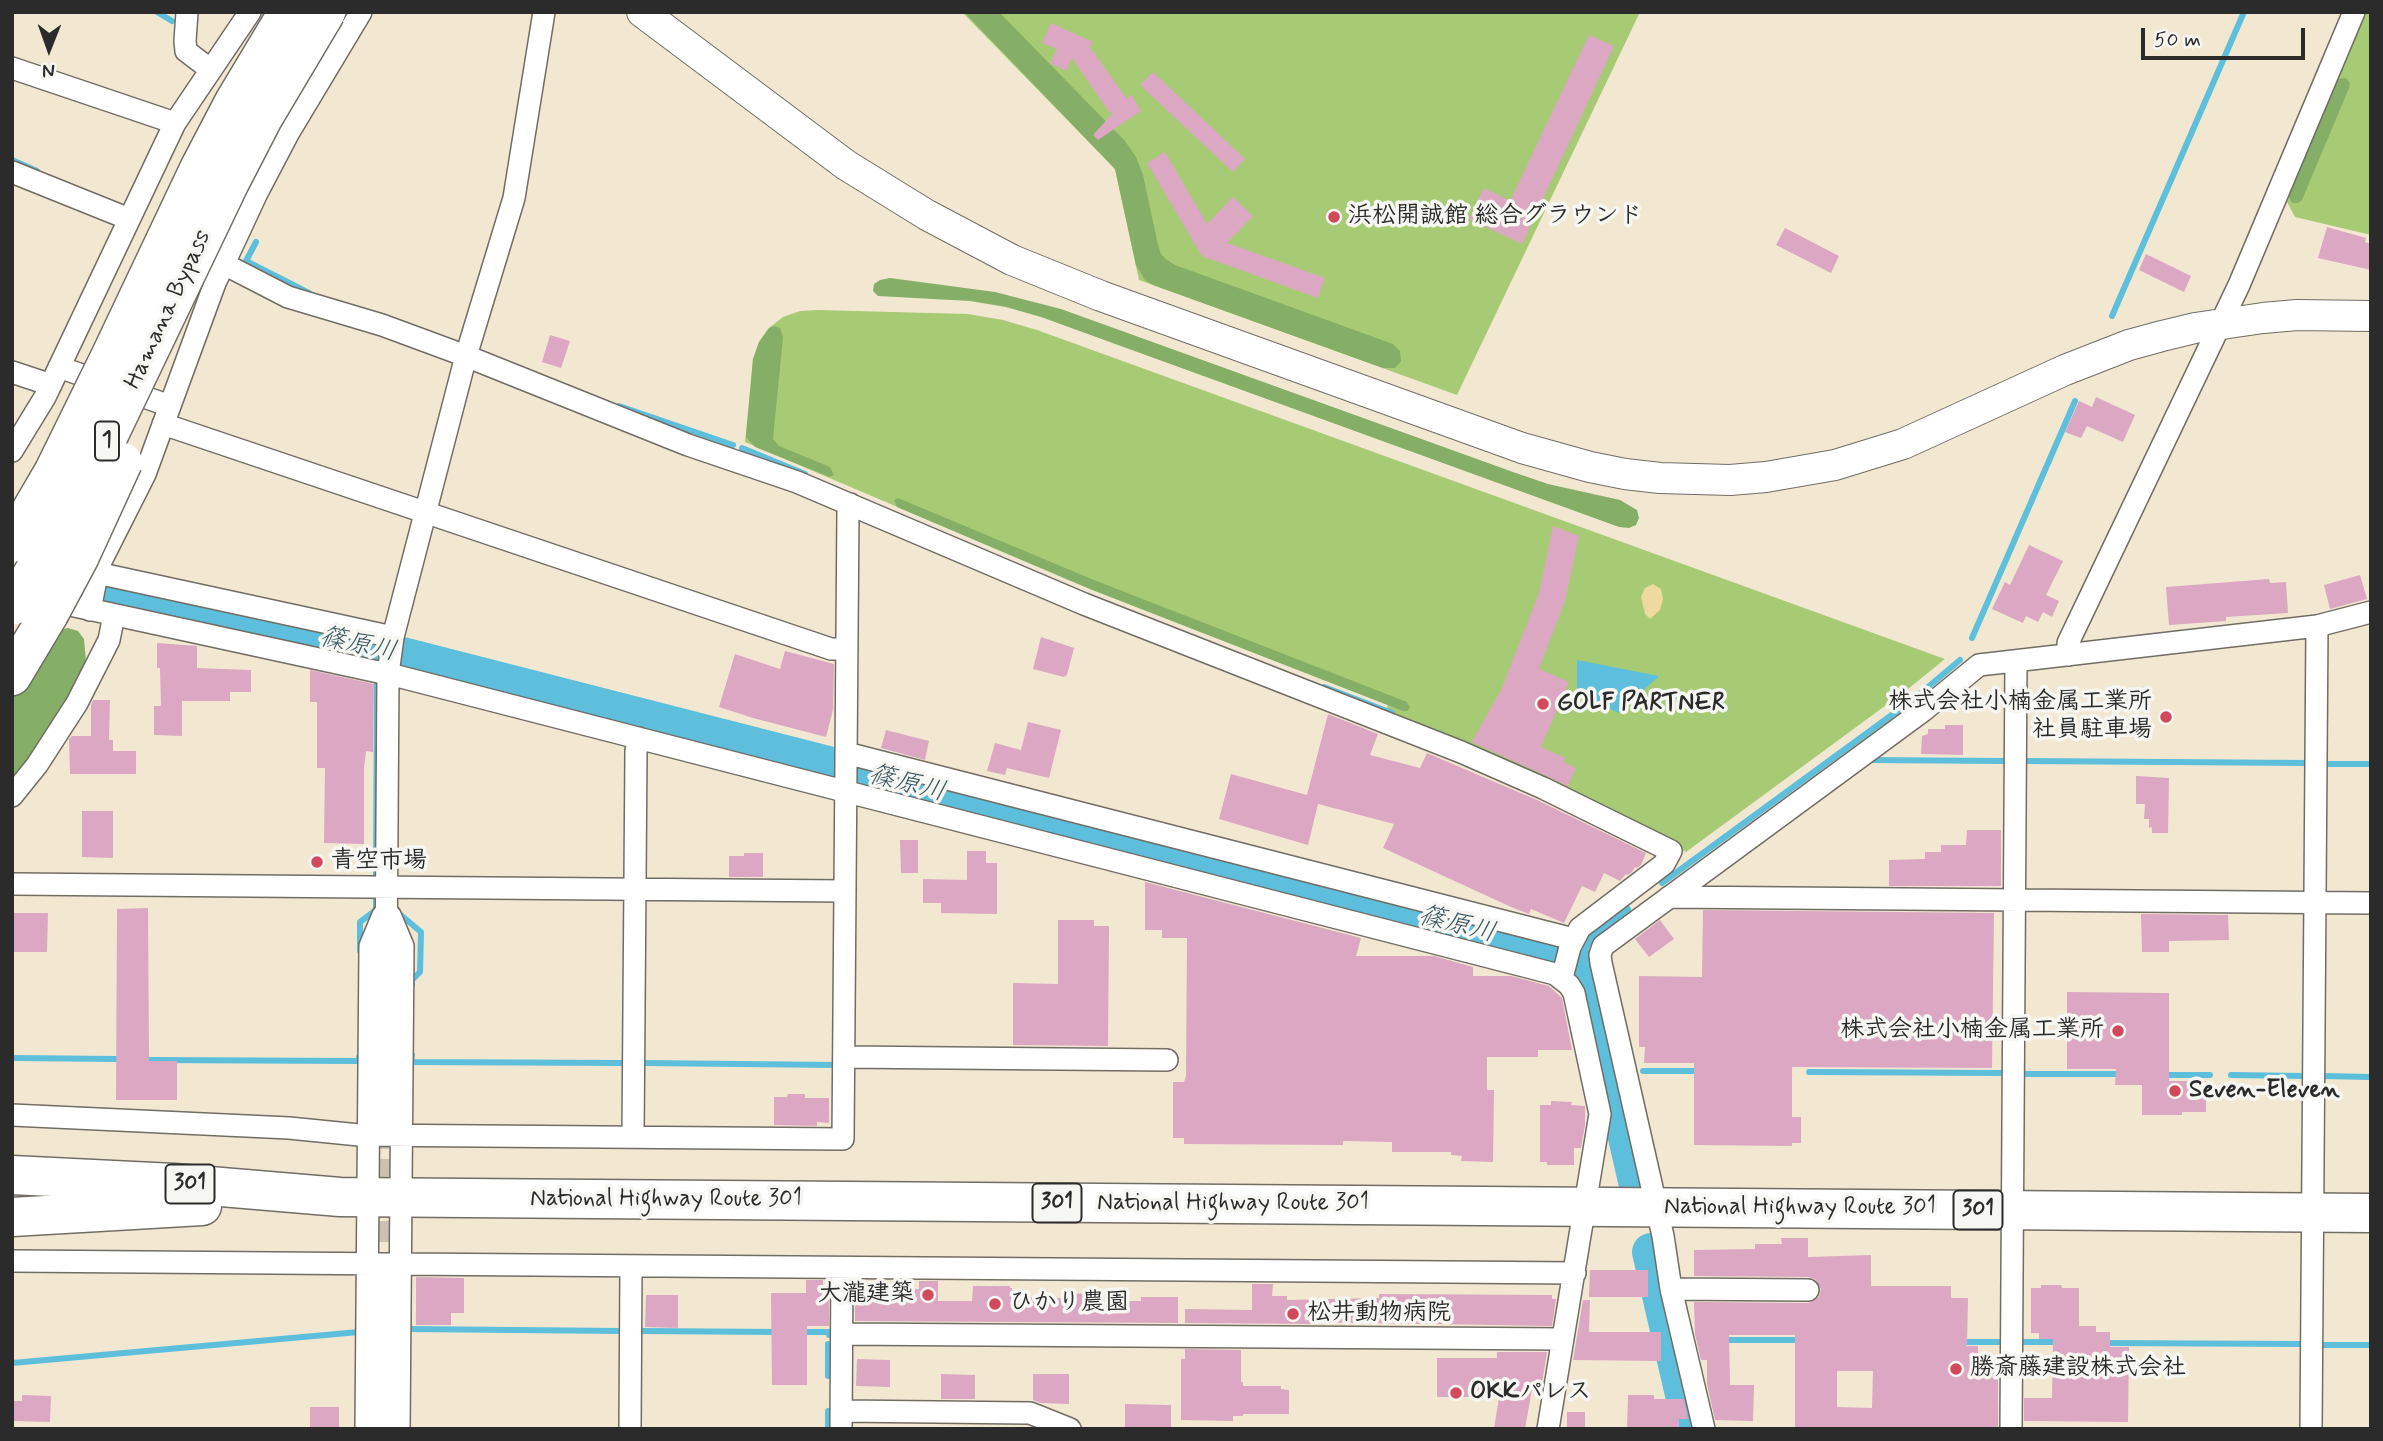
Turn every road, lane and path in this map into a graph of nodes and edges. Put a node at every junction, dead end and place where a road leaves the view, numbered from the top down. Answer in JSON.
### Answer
{"nodes":[{"id":1,"x":187,"y":12,"type":"edge"},
{"id":2,"x":250,"y":12,"type":"edge"},
{"id":3,"x":288,"y":12,"type":"edge"},
{"id":4,"x":326,"y":12,"type":"edge"},
{"id":5,"x":361,"y":12,"type":"edge"},
{"id":6,"x":544,"y":12,"type":"edge"},
{"id":7,"x":642,"y":12,"type":"edge"},
{"id":8,"x":2354,"y":12,"type":"edge"},
{"id":9,"x":12,"y":68,"type":"edge"},
{"id":10,"x":211,"y":70,"type":"junction"},
{"id":11,"x":175,"y":123,"type":"junction"},
{"id":12,"x":12,"y":172,"type":"edge"},
{"id":13,"x":139,"y":198,"type":"junction"},
{"id":14,"x":129,"y":219,"type":"junction"},
{"id":15,"x":233,"y":243,"type":"junction"},
{"id":16,"x":190,"y":264,"type":"junction"},
{"id":17,"x":2371,"y":316,"type":"edge"},
{"id":18,"x":2221,"y":323,"type":"junction"},
{"id":19,"x":466,"y":356,"type":"junction"},
{"id":20,"x":12,"y":372,"type":"edge"},
{"id":21,"x":55,"y":376,"type":"junction"},
{"id":22,"x":167,"y":415,"type":"junction"},
{"id":23,"x":12,"y":451,"type":"edge"},
{"id":24,"x":12,"y":493,"type":"edge"},
{"id":25,"x":850,"y":504,"type":"junction"},
{"id":26,"x":426,"y":512,"type":"junction"},
{"id":27,"x":12,"y":528,"type":"edge"},
{"id":28,"x":12,"y":543,"type":"edge"},
{"id":29,"x":99,"y":568,"type":"junction"},
{"id":30,"x":22,"y":605,"type":"edge"},
{"id":31,"x":91,"y":605,"type":"junction"},
{"id":32,"x":2371,"y":612,"type":"edge"},
{"id":33,"x":114,"y":615,"type":"junction"},
{"id":34,"x":2317,"y":626,"type":"junction"},
{"id":35,"x":393,"y":640,"type":"junction"},
{"id":36,"x":847,"y":649,"type":"junction"},
{"id":37,"x":2069,"y":655,"type":"junction"},
{"id":38,"x":2016,"y":661,"type":"junction"},
{"id":39,"x":389,"y":670,"type":"junction"},
{"id":40,"x":12,"y":676,"type":"edge"},
{"id":41,"x":639,"y":738,"type":"junction"},
{"id":42,"x":846,"y":755,"type":"junction"},
{"id":43,"x":846,"y":786,"type":"junction"},
{"id":44,"x":12,"y":796,"type":"edge"},
{"id":45,"x":12,"y":884,"type":"edge"},
{"id":46,"x":1636,"y":884,"type":"junction"},
{"id":47,"x":635,"y":889,"type":"junction"},
{"id":48,"x":845,"y":891,"type":"junction"},
{"id":49,"x":387,"y":897,"type":"junction"},
{"id":50,"x":2015,"y":900,"type":"junction"},
{"id":51,"x":2315,"y":902,"type":"junction"},
{"id":52,"x":2371,"y":902,"type":"edge"},
{"id":53,"x":1661,"y":903,"type":"junction"},
{"id":54,"x":1568,"y":957,"type":"junction"},
{"id":55,"x":844,"y":1057,"type":"junction"},
{"id":56,"x":1167,"y":1060,"type":"dead end"},
{"id":57,"x":12,"y":1115,"type":"edge"},
{"id":58,"x":385,"y":1131,"type":"junction"},
{"id":59,"x":633,"y":1138,"type":"junction"},
{"id":60,"x":12,"y":1175,"type":"edge"},
{"id":61,"x":370,"y":1197,"type":"junction"},
{"id":62,"x":1586,"y":1207,"type":"junction"},
{"id":63,"x":1657,"y":1207,"type":"junction"},
{"id":64,"x":2013,"y":1210,"type":"junction"},
{"id":65,"x":2312,"y":1213,"type":"junction"},
{"id":66,"x":2371,"y":1213,"type":"edge"},
{"id":67,"x":12,"y":1217,"type":"edge"},
{"id":68,"x":12,"y":1261,"type":"edge"},
{"id":69,"x":631,"y":1266,"type":"junction"},
{"id":70,"x":384,"y":1267,"type":"junction"},
{"id":71,"x":842,"y":1268,"type":"junction"},
{"id":72,"x":1574,"y":1273,"type":"junction"},
{"id":73,"x":1671,"y":1289,"type":"junction"},
{"id":74,"x":1808,"y":1290,"type":"dead end"},
{"id":75,"x":842,"y":1334,"type":"junction"},
{"id":76,"x":1563,"y":1339,"type":"junction"},
{"id":77,"x":841,"y":1420,"type":"edge"},
{"id":78,"x":366,"y":1429,"type":"edge"},
{"id":79,"x":382,"y":1429,"type":"edge"},
{"id":80,"x":399,"y":1429,"type":"edge"},
{"id":81,"x":630,"y":1429,"type":"edge"},
{"id":82,"x":1070,"y":1429,"type":"edge"},
{"id":83,"x":1548,"y":1429,"type":"edge"},
{"id":84,"x":1704,"y":1429,"type":"edge"},
{"id":85,"x":2011,"y":1429,"type":"edge"},
{"id":86,"x":2311,"y":1429,"type":"edge"}],
"edges":[{"from":1,"to":10,"type":"street"},
{"from":2,"to":10,"type":"street"},
{"from":3,"to":16,"type":"highway","name":"Hamana Bypass","number":"1","bridge":true},
{"from":4,"to":16,"type":"highway","name":"Hamana Bypass","number":"1","bridge":true},
{"from":5,"to":15,"type":"street"},
{"from":6,"to":19,"type":"street"},
{"from":7,"to":18,"type":"street"},
{"from":8,"to":18,"type":"street"},
{"from":9,"to":11,"type":"street"},
{"from":10,"to":11,"type":"street"},
{"from":11,"to":13,"type":"street"},
{"from":12,"to":14,"type":"street"},
{"from":13,"to":14,"type":"street"},
{"from":13,"to":15,"type":"street"},
{"from":14,"to":21,"type":"street"},
{"from":15,"to":16,"type":"street"},
{"from":16,"to":19,"type":"street"},
{"from":16,"to":22,"type":"street"},
{"from":16,"to":24,"type":"highway","bridge":true},
{"from":16,"to":28,"type":"highway","name":"Hamana Bypass","number":"1","bridge":true},
{"from":16,"to":30,"type":"highway","bridge":true},
{"from":17,"to":18,"type":"street"},
{"from":18,"to":37,"type":"street"},
{"from":19,"to":25,"type":"street"},
{"from":19,"to":26,"type":"street"},
{"from":20,"to":21,"type":"street"},
{"from":21,"to":22,"type":"street"},
{"from":21,"to":23,"type":"street"},
{"from":22,"to":26,"type":"street"},
{"from":22,"to":29,"type":"street"},
{"from":25,"to":36,"type":"street"},
{"from":25,"to":46,"type":"street"},
{"from":26,"to":35,"type":"street"},
{"from":26,"to":36,"type":"street"},
{"from":27,"to":29,"type":"street"},
{"from":29,"to":31,"type":"street"},
{"from":29,"to":35,"type":"street"},
{"from":30,"to":31,"type":"street"},
{"from":30,"to":40,"type":"highway"},
{"from":31,"to":33,"type":"street"},
{"from":32,"to":34,"type":"street"},
{"from":33,"to":39,"type":"street"},
{"from":33,"to":44,"type":"street"},
{"from":34,"to":37,"type":"street"},
{"from":34,"to":51,"type":"street"},
{"from":35,"to":39,"type":"street"},
{"from":36,"to":42,"type":"street"},
{"from":37,"to":38,"type":"street"},
{"from":38,"to":50,"type":"street"},
{"from":38,"to":53,"type":"street"},
{"from":39,"to":41,"type":"street"},
{"from":39,"to":49,"type":"street"},
{"from":41,"to":43,"type":"street"},
{"from":41,"to":47,"type":"street"},
{"from":42,"to":43,"type":"street"},
{"from":42,"to":54,"type":"street"},
{"from":43,"to":48,"type":"street"},
{"from":43,"to":54,"type":"street"},
{"from":45,"to":49,"type":"street"},
{"from":46,"to":53,"type":"street"},
{"from":46,"to":54,"type":"street"},
{"from":47,"to":48,"type":"street"},
{"from":47,"to":49,"type":"street"},
{"from":47,"to":59,"type":"street"},
{"from":48,"to":55,"type":"street"},
{"from":49,"to":58,"type":"street"},
{"from":50,"to":51,"type":"street"},
{"from":50,"to":53,"type":"street"},
{"from":50,"to":64,"type":"street"},
{"from":51,"to":52,"type":"street"},
{"from":51,"to":65,"type":"street"},
{"from":53,"to":63,"type":"street"},
{"from":54,"to":62,"type":"street"},
{"from":55,"to":56,"type":"street"},
{"from":55,"to":59,"type":"street"},
{"from":57,"to":58,"type":"street"},
{"from":58,"to":59,"type":"street"},
{"from":58,"to":61,"type":"street"},
{"from":58,"to":61,"type":"street"},
{"from":60,"to":61,"type":"highway","name":"National Highway Route 301","number":"301"},
{"from":61,"to":62,"type":"highway","name":"National Highway Route 301","number":"301"},
{"from":61,"to":67,"type":"highway"},
{"from":61,"to":70,"type":"street"},
{"from":61,"to":70,"type":"street"},
{"from":62,"to":63,"type":"highway","name":"National Highway Route 301","number":"301"},
{"from":62,"to":72,"type":"street"},
{"from":63,"to":64,"type":"highway","name":"National Highway Route 301","number":"301"},
{"from":63,"to":73,"type":"street"},
{"from":64,"to":65,"type":"highway","name":"National Highway Route 301","number":"301"},
{"from":64,"to":85,"type":"street"},
{"from":65,"to":66,"type":"highway","name":"National Highway Route 301","number":"301"},
{"from":65,"to":86,"type":"street"},
{"from":68,"to":70,"type":"street"},
{"from":69,"to":70,"type":"street"},
{"from":69,"to":71,"type":"street"},
{"from":69,"to":81,"type":"street"},
{"from":70,"to":78,"type":"street"},
{"from":70,"to":79,"type":"street"},
{"from":70,"to":80,"type":"street"},
{"from":71,"to":72,"type":"street"},
{"from":71,"to":75,"type":"street"},
{"from":72,"to":76,"type":"street"},
{"from":73,"to":74,"type":"street"},
{"from":73,"to":84,"type":"street"},
{"from":75,"to":76,"type":"street"},
{"from":75,"to":77,"type":"street"},
{"from":76,"to":83,"type":"street"},
{"from":77,"to":82,"type":"street"}]}
